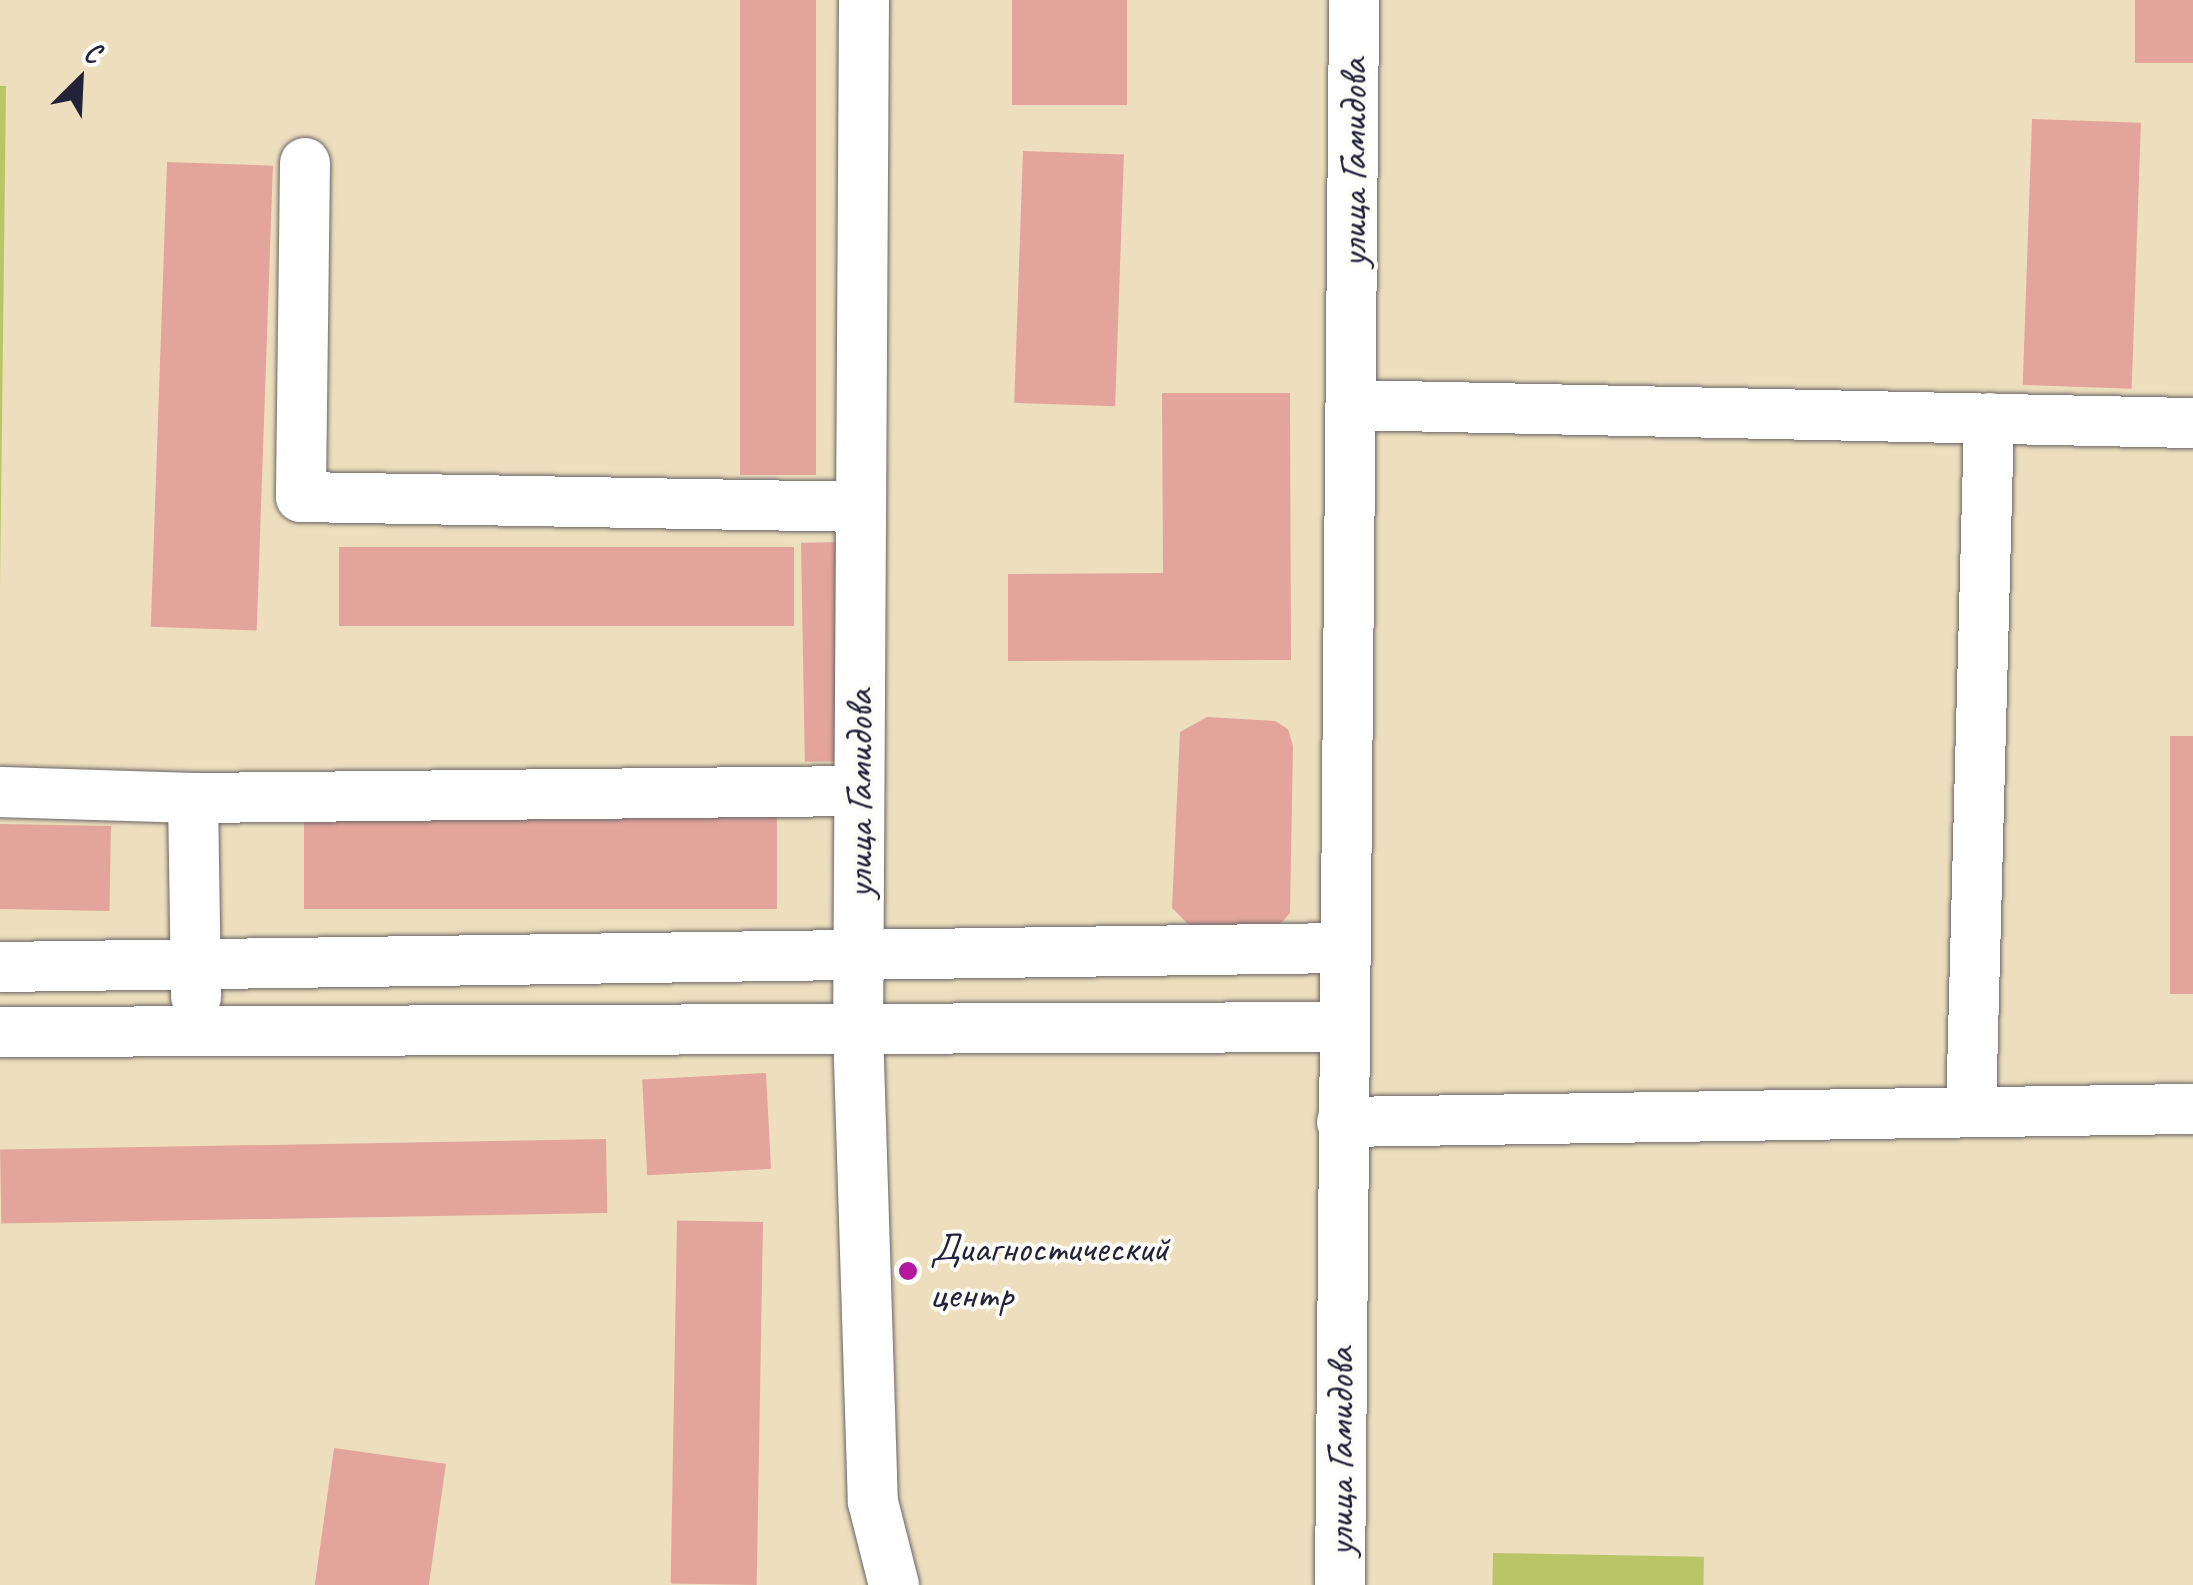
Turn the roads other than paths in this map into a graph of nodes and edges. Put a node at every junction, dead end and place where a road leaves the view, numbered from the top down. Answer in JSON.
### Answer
{"nodes":[{"id":1,"x":864,"y":0,"type":"edge"},
{"id":2,"x":1354,"y":0,"type":"edge"},
{"id":3,"x":305,"y":163,"type":"dead end"},
{"id":4,"x":1352,"y":406,"type":"junction"},
{"id":5,"x":1989,"y":418,"type":"junction"},
{"id":6,"x":2193,"y":423,"type":"edge"},
{"id":7,"x":861,"y":507,"type":"junction"},
{"id":8,"x":859,"y":791,"type":"junction"},
{"id":9,"x":0,"y":792,"type":"edge"},
{"id":10,"x":193,"y":798,"type":"junction"},
{"id":11,"x":1345,"y":948,"type":"junction"},
{"id":12,"x":858,"y":955,"type":"junction"},
{"id":13,"x":195,"y":964,"type":"junction"},
{"id":14,"x":0,"y":966,"type":"edge"},
{"id":15,"x":1344,"y":1027,"type":"junction"},
{"id":16,"x":858,"y":1029,"type":"junction"},
{"id":17,"x":0,"y":1032,"type":"edge"},
{"id":18,"x":198,"y":1032,"type":"junction"},
{"id":19,"x":2193,"y":1109,"type":"edge"},
{"id":20,"x":1971,"y":1112,"type":"junction"},
{"id":21,"x":1342,"y":1122,"type":"junction"},
{"id":22,"x":894,"y":1585,"type":"edge"},
{"id":23,"x":1340,"y":1585,"type":"edge"}],
"edges":[{"from":1,"to":7,"type":"street","name":"улица Гамидова"},
{"from":2,"to":4,"type":"street","name":"улица Гамидова"},
{"from":3,"to":7,"type":"street"},
{"from":4,"to":5,"type":"street"},
{"from":4,"to":11,"type":"street","name":"улица Гамидова"},
{"from":5,"to":6,"type":"street"},
{"from":5,"to":20,"type":"street"},
{"from":7,"to":8,"type":"street","name":"улица Гамидова"},
{"from":8,"to":10,"type":"street"},
{"from":8,"to":12,"type":"street","name":"улица Гамидова"},
{"from":9,"to":10,"type":"street"},
{"from":10,"to":13,"type":"street"},
{"from":11,"to":12,"type":"street"},
{"from":11,"to":15,"type":"street","name":"улица Гамидова"},
{"from":12,"to":13,"type":"street"},
{"from":12,"to":16,"type":"street","name":"улица Гамидова"},
{"from":13,"to":14,"type":"street"},
{"from":13,"to":18,"type":"street"},
{"from":15,"to":16,"type":"street"},
{"from":15,"to":21,"type":"street","name":"улица Гамидова"},
{"from":16,"to":18,"type":"street"},
{"from":16,"to":22,"type":"street","name":"улица Гамидова"},
{"from":17,"to":18,"type":"street"},
{"from":19,"to":20,"type":"street"},
{"from":20,"to":21,"type":"street"},
{"from":21,"to":23,"type":"street","name":"улица Гамидова"}]}
